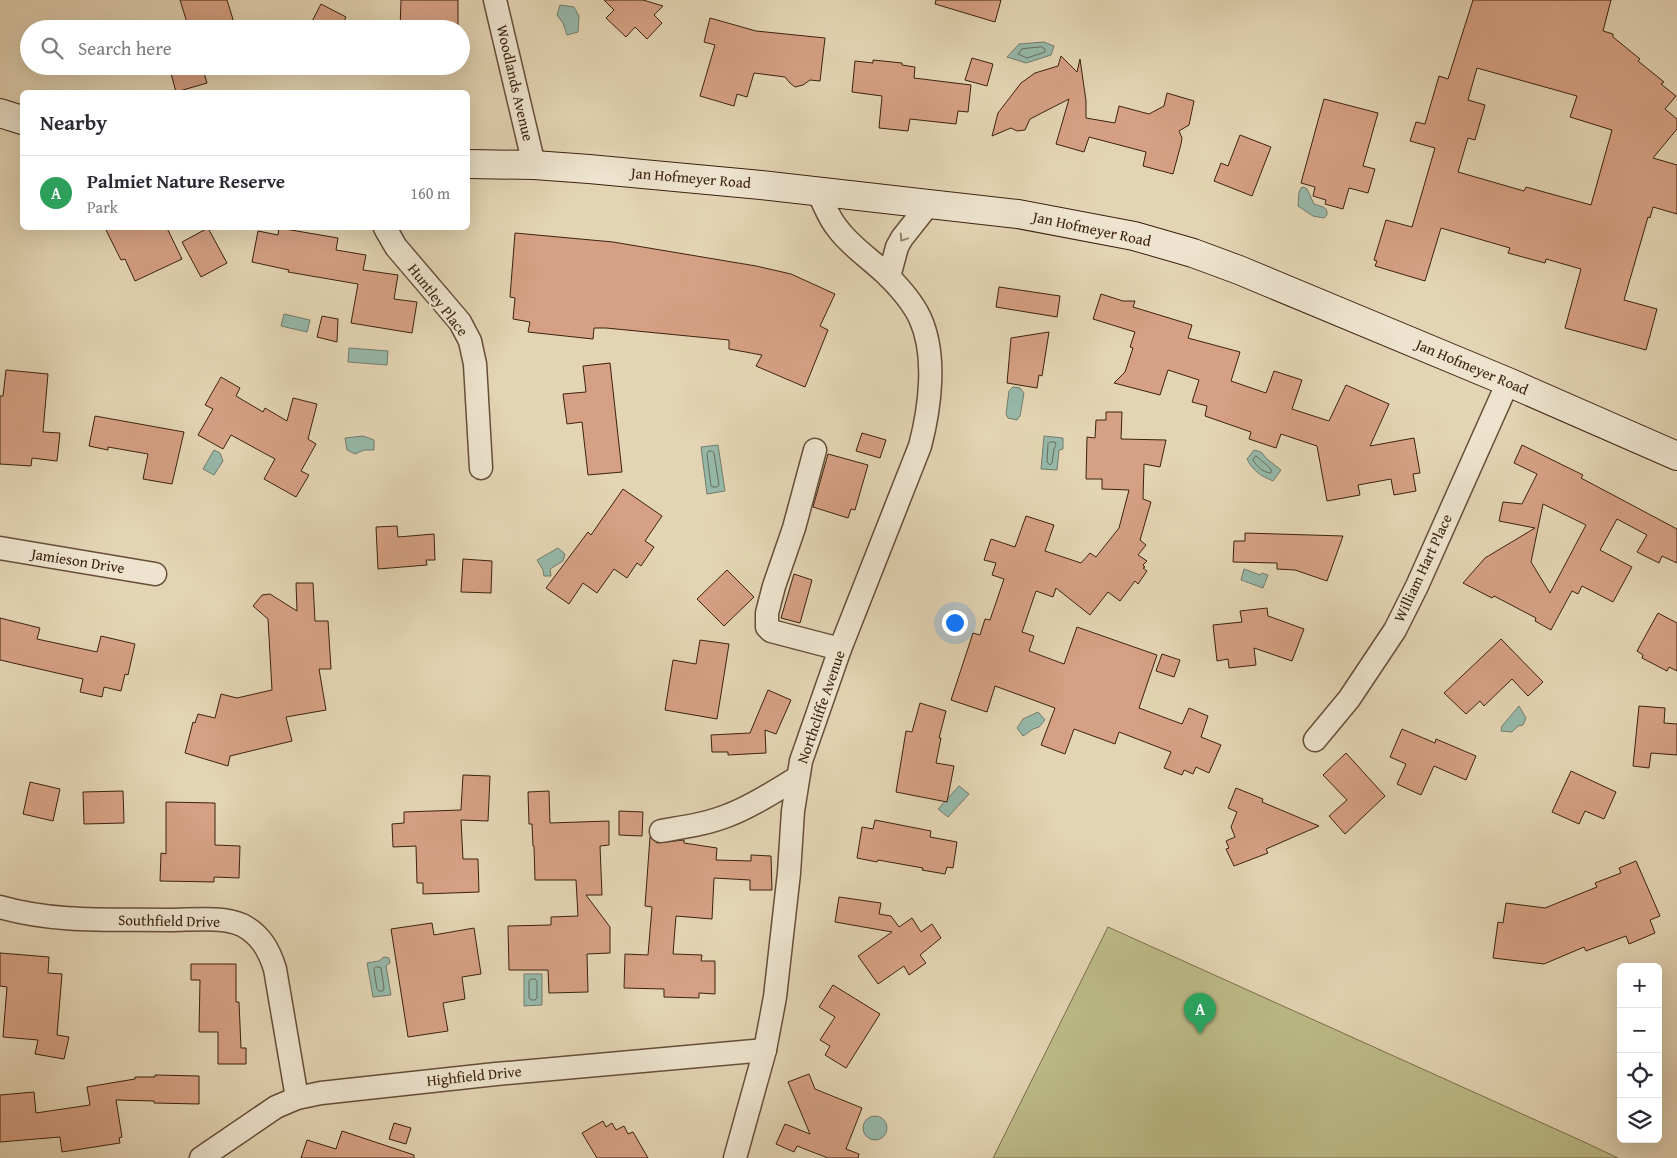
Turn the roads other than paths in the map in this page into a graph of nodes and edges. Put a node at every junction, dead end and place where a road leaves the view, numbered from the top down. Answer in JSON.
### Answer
{"nodes":[{"id":1,"x":495,"y":0,"type":"edge"},
{"id":2,"x":0,"y":113,"type":"edge"},
{"id":3,"x":20,"y":119,"type":"edge"},
{"id":4,"x":470,"y":164,"type":"edge"},
{"id":5,"x":534,"y":165,"type":"junction"},
{"id":6,"x":818,"y":192,"type":"junction"},
{"id":7,"x":929,"y":204,"type":"junction"},
{"id":8,"x":386,"y":230,"type":"edge"},
{"id":9,"x":889,"y":277,"type":"junction"},
{"id":10,"x":1508,"y":382,"type":"junction"},
{"id":11,"x":815,"y":450,"type":"dead end"},
{"id":12,"x":1677,"y":456,"type":"edge"},
{"id":13,"x":480,"y":468,"type":"dead end"},
{"id":14,"x":0,"y":548,"type":"edge"},
{"id":15,"x":155,"y":574,"type":"dead end"},
{"id":16,"x":840,"y":649,"type":"junction"},
{"id":17,"x":1314,"y":740,"type":"dead end"},
{"id":18,"x":797,"y":778,"type":"junction"},
{"id":19,"x":661,"y":831,"type":"dead end"},
{"id":20,"x":0,"y":907,"type":"edge"},
{"id":21,"x":765,"y":1050,"type":"junction"},
{"id":22,"x":297,"y":1098,"type":"junction"},
{"id":23,"x":200,"y":1158,"type":"edge"},
{"id":24,"x":735,"y":1158,"type":"edge"}],
"edges":[{"from":1,"to":5,"type":"street","name":"Woodlands Avenue"},
{"from":2,"to":3,"type":"street"},
{"from":4,"to":5,"type":"street","name":"Jan Hofmeyer Road"},
{"from":5,"to":6,"type":"street","name":"Jan Hofmeyer Road"},
{"from":6,"to":7,"type":"street","name":"Jan Hofmeyer Road"},
{"from":6,"to":9,"type":"street","name":"Northcliffe Avenue"},
{"from":7,"to":9,"type":"street","one_way":true},
{"from":7,"to":10,"type":"street","name":"Jan Hofmeyer Road"},
{"from":8,"to":13,"type":"street","name":"Huntley Place"},
{"from":9,"to":16,"type":"street","name":"Northcliffe Avenue"},
{"from":10,"to":12,"type":"street","name":"Jan Hofmeyer Road"},
{"from":10,"to":17,"type":"street","name":"William Hart Place"},
{"from":11,"to":16,"type":"street"},
{"from":14,"to":15,"type":"street","name":"Jamieson Drive"},
{"from":16,"to":18,"type":"street","name":"Northcliffe Avenue"},
{"from":18,"to":19,"type":"street"},
{"from":18,"to":21,"type":"street","name":"Northcliffe Avenue"},
{"from":20,"to":22,"type":"street","name":"Southfield Drive"},
{"from":21,"to":22,"type":"street","name":"Highfield Drive"},
{"from":21,"to":24,"type":"street","name":"Northcliffe Avenue"},
{"from":22,"to":23,"type":"street","name":"Highfield Drive"}]}
